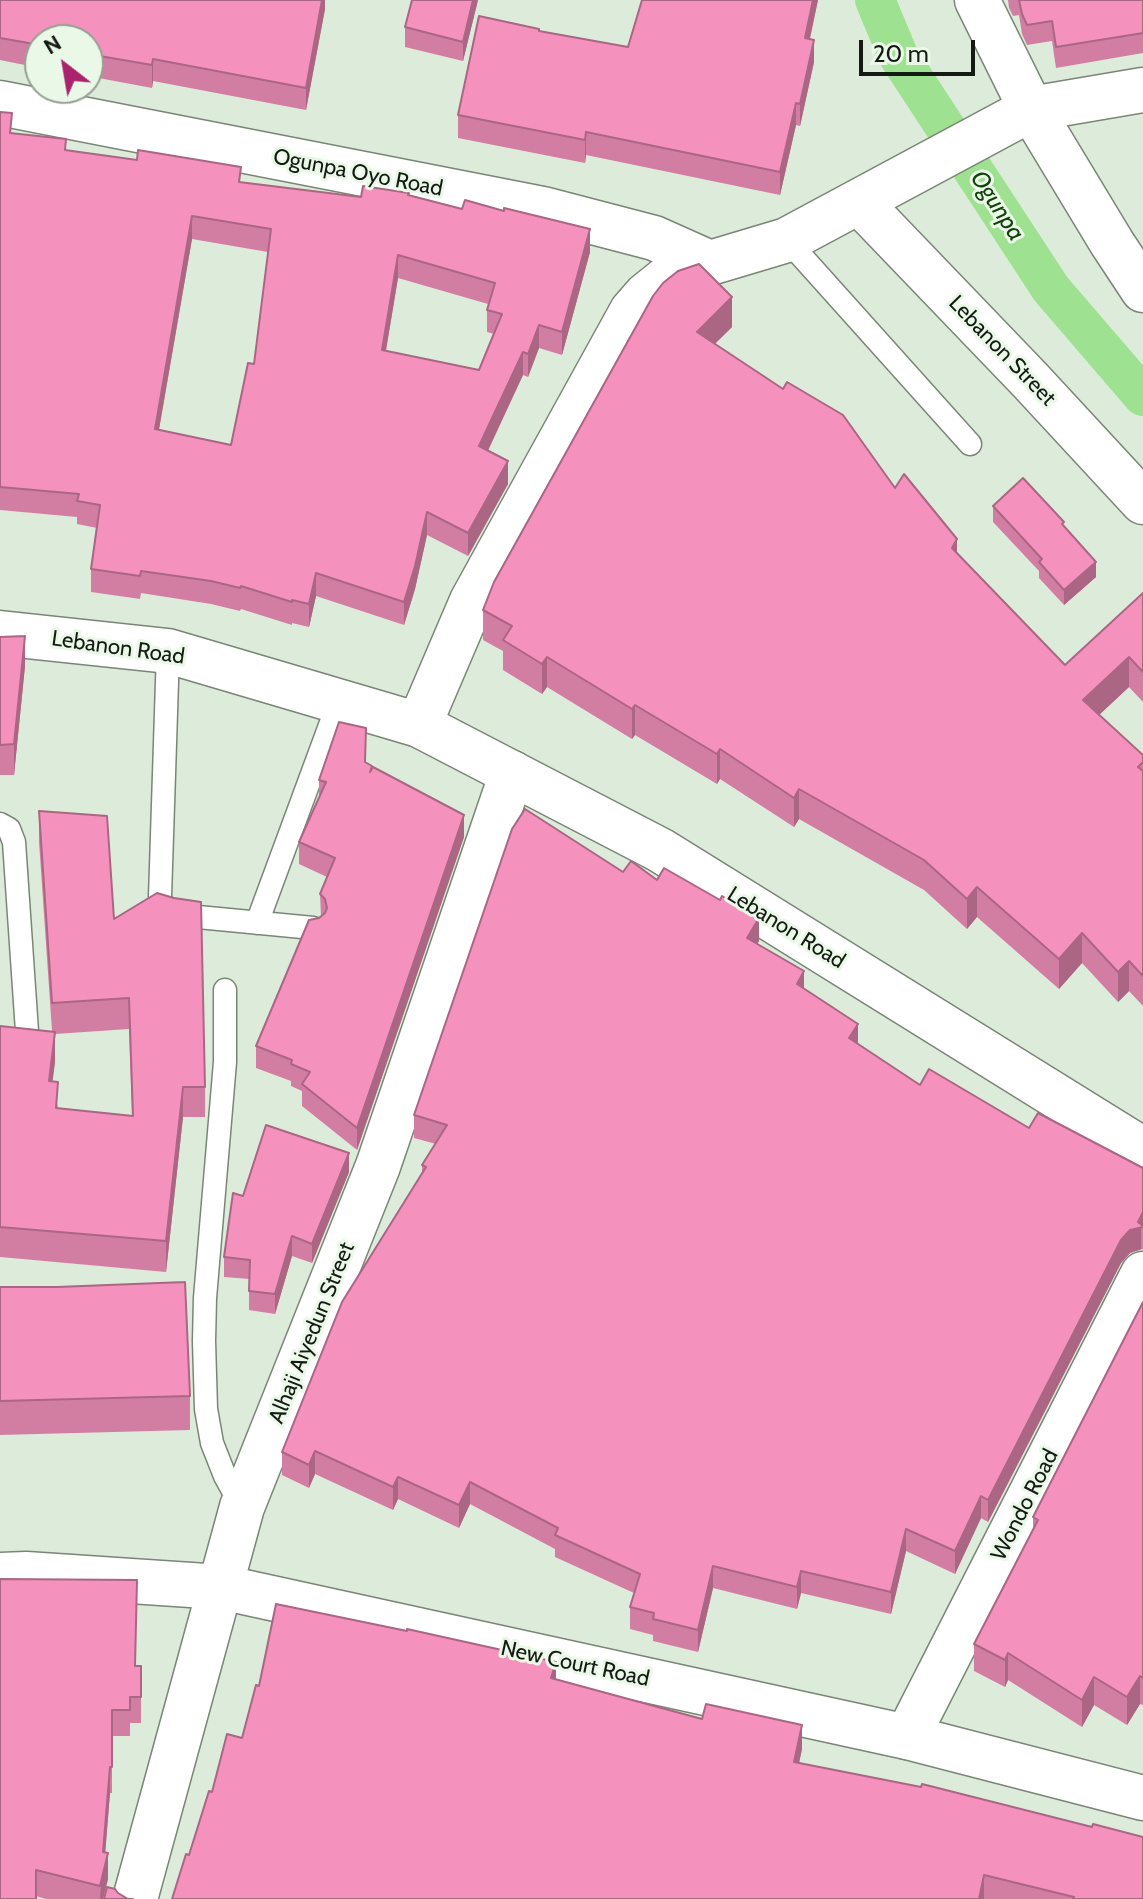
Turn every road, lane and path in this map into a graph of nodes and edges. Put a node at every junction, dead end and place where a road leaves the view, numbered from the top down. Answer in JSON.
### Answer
{"nodes":[{"id":1,"x":977,"y":0,"type":"edge"},
{"id":2,"x":1143,"y":90,"type":"edge"},
{"id":3,"x":0,"y":103,"type":"edge"},
{"id":4,"x":1017,"y":116,"type":"junction"},
{"id":5,"x":872,"y":196,"type":"junction"},
{"id":6,"x":787,"y":240,"type":"junction"},
{"id":7,"x":710,"y":263,"type":"junction"},
{"id":8,"x":1143,"y":290,"type":"edge"},
{"id":9,"x":970,"y":444,"type":"dead end"},
{"id":10,"x":1143,"y":502,"type":"edge"},
{"id":11,"x":0,"y":633,"type":"edge"},
{"id":12,"x":168,"y":651,"type":"junction"},
{"id":13,"x":339,"y":701,"type":"junction"},
{"id":14,"x":419,"y":725,"type":"junction"},
{"id":15,"x":512,"y":773,"type":"junction"},
{"id":16,"x":0,"y":824,"type":"edge"},
{"id":17,"x":257,"y":923,"type":"junction"},
{"id":18,"x":313,"y":928,"type":"edge"},
{"id":19,"x":225,"y":990,"type":"dead end"},
{"id":20,"x":28,"y":1046,"type":"edge"},
{"id":21,"x":1143,"y":1150,"type":"edge"},
{"id":22,"x":1143,"y":1274,"type":"edge"},
{"id":23,"x":242,"y":1507,"type":"junction"},
{"id":24,"x":0,"y":1575,"type":"edge"},
{"id":25,"x":221,"y":1587,"type":"junction"},
{"id":26,"x":907,"y":1737,"type":"junction"},
{"id":27,"x":1143,"y":1798,"type":"edge"},
{"id":28,"x":135,"y":1899,"type":"edge"}],
"edges":[{"from":1,"to":4,"type":"street"},
{"from":2,"to":4,"type":"street"},
{"from":3,"to":7,"type":"street","name":"Ogunpa Oyo Road"},
{"from":4,"to":5,"type":"street"},
{"from":4,"to":8,"type":"street"},
{"from":5,"to":6,"type":"street"},
{"from":5,"to":10,"type":"street","name":"Lebanon Street"},
{"from":6,"to":7,"type":"street"},
{"from":6,"to":9,"type":"lane"},
{"from":7,"to":14,"type":"street"},
{"from":11,"to":12,"type":"street","name":"Lebanon Road"},
{"from":12,"to":13,"type":"street","name":"Lebanon Road"},
{"from":12,"to":17,"type":"lane"},
{"from":13,"to":14,"type":"street","name":"Lebanon Road"},
{"from":13,"to":17,"type":"lane"},
{"from":14,"to":15,"type":"street","name":"Lebanon Road"},
{"from":15,"to":21,"type":"street","name":"Lebanon Road"},
{"from":15,"to":23,"type":"street","name":"Alhaji Aiyedun Street"},
{"from":16,"to":20,"type":"lane"},
{"from":17,"to":18,"type":"lane"},
{"from":19,"to":23,"type":"lane"},
{"from":22,"to":26,"type":"street","name":"Wondo Road"},
{"from":23,"to":25,"type":"street","name":"Alhaji Aiyedun Street"},
{"from":24,"to":25,"type":"street","name":"New Court Road"},
{"from":25,"to":26,"type":"street","name":"New Court Road"},
{"from":25,"to":28,"type":"street","name":"Alhaji Aiyedun Street"},
{"from":26,"to":27,"type":"street","name":"New Court Road"}]}
